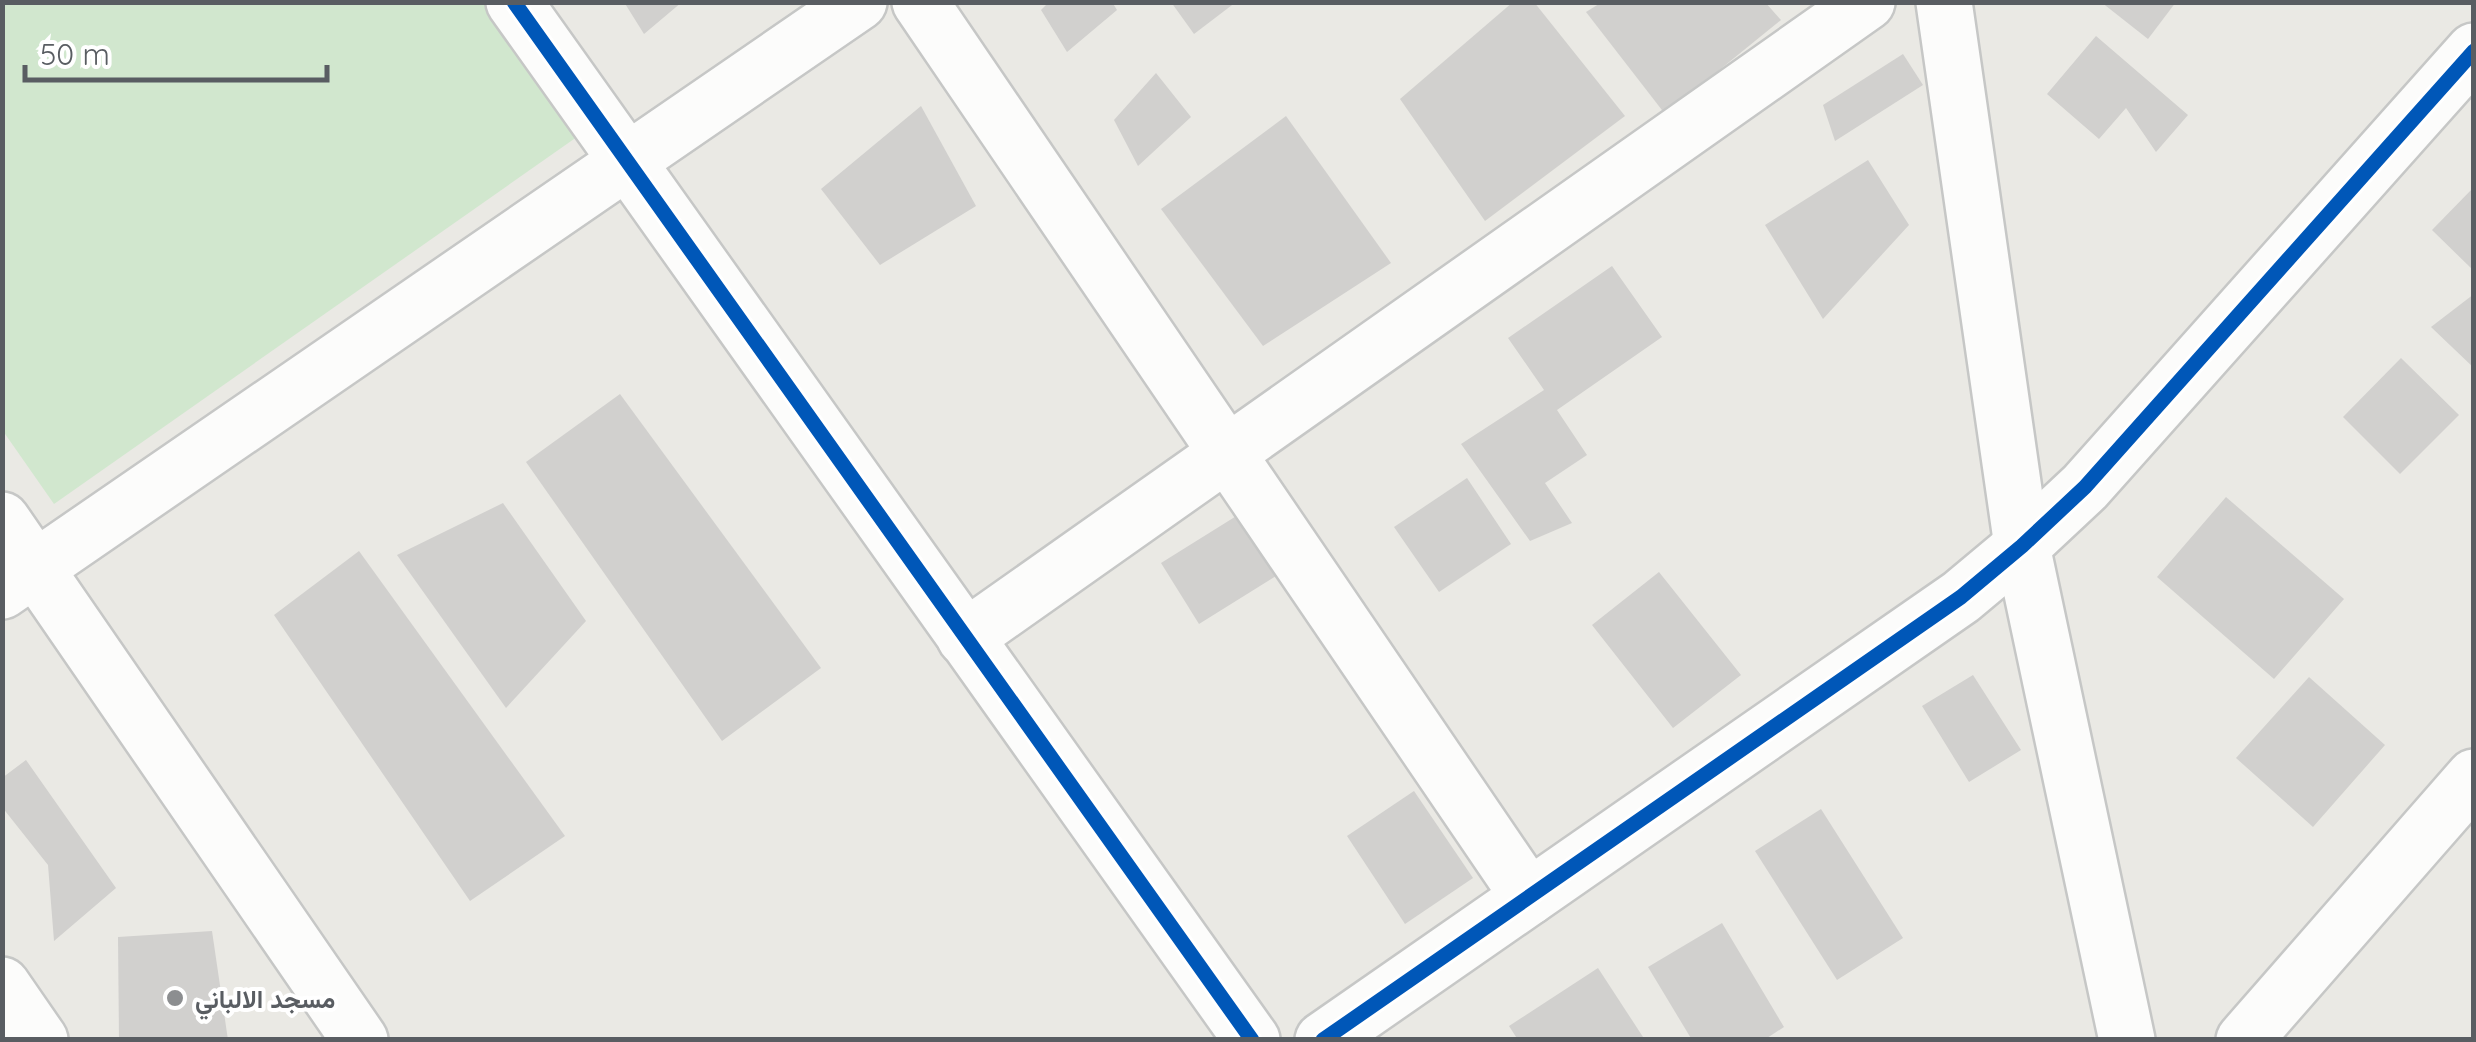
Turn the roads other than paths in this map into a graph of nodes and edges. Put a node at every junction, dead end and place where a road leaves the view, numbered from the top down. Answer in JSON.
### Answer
{"nodes":[{"id":1,"x":514,"y":2,"type":"edge"},
{"id":2,"x":859,"y":2,"type":"edge"},
{"id":3,"x":920,"y":2,"type":"edge"},
{"id":4,"x":1867,"y":2,"type":"edge"},
{"id":5,"x":1944,"y":2,"type":"edge"},
{"id":6,"x":2474,"y":51,"type":"edge"},
{"id":7,"x":627,"y":162,"type":"junction"},
{"id":8,"x":1227,"y":454,"type":"junction"},
{"id":9,"x":2,"y":520,"type":"edge"},
{"id":10,"x":2022,"y":546,"type":"junction"},
{"id":11,"x":19,"y":580,"type":"edge"},
{"id":12,"x":965,"y":638,"type":"junction"},
{"id":13,"x":2474,"y":777,"type":"edge"},
{"id":14,"x":1529,"y":897,"type":"junction"},
{"id":15,"x":2,"y":985,"type":"edge"},
{"id":16,"x":40,"y":1040,"type":"edge"},
{"id":17,"x":360,"y":1040,"type":"edge"},
{"id":18,"x":1252,"y":1040,"type":"edge"},
{"id":19,"x":1323,"y":1040,"type":"edge"},
{"id":20,"x":2128,"y":1040,"type":"edge"},
{"id":21,"x":2244,"y":1040,"type":"edge"}],
"edges":[{"from":1,"to":7,"type":"street"},
{"from":2,"to":7,"type":"street"},
{"from":3,"to":8,"type":"street"},
{"from":4,"to":8,"type":"street"},
{"from":5,"to":10,"type":"street"},
{"from":6,"to":10,"type":"street"},
{"from":7,"to":11,"type":"street"},
{"from":7,"to":12,"type":"street"},
{"from":8,"to":12,"type":"street"},
{"from":8,"to":14,"type":"street"},
{"from":9,"to":11,"type":"street"},
{"from":10,"to":14,"type":"street"},
{"from":10,"to":20,"type":"street"},
{"from":11,"to":17,"type":"street"},
{"from":12,"to":18,"type":"street"},
{"from":13,"to":21,"type":"street"},
{"from":14,"to":19,"type":"street"},
{"from":15,"to":16,"type":"street"}]}
